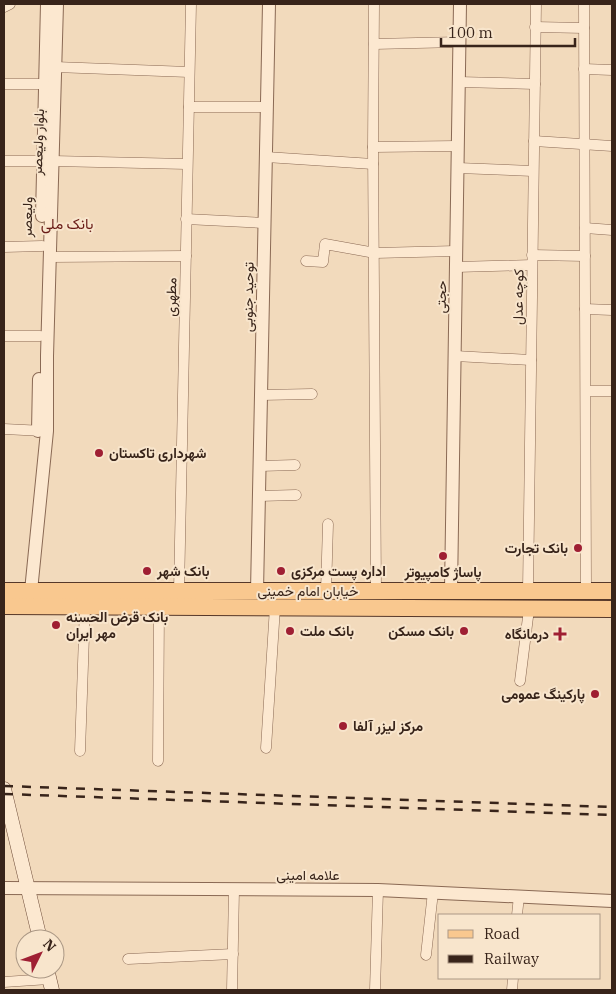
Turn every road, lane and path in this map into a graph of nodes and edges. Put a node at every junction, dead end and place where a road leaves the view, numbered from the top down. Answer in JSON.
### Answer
{"nodes":[{"id":1,"x":10,"y":4,"type":"edge"},
{"id":2,"x":47,"y":4,"type":"edge"},
{"id":3,"x":57,"y":4,"type":"edge"},
{"id":4,"x":191,"y":4,"type":"edge"},
{"id":5,"x":269,"y":4,"type":"edge"},
{"id":6,"x":374,"y":4,"type":"edge"},
{"id":7,"x":460,"y":4,"type":"edge"},
{"id":8,"x":536,"y":4,"type":"edge"},
{"id":9,"x":584,"y":4,"type":"edge"},
{"id":10,"x":4,"y":7,"type":"edge"},
{"id":11,"x":535,"y":27,"type":"junction"},
{"id":12,"x":584,"y":28,"type":"junction"},
{"id":13,"x":459,"y":42,"type":"junction"},
{"id":14,"x":374,"y":44,"type":"junction"},
{"id":15,"x":55,"y":67,"type":"junction"},
{"id":16,"x":584,"y":69,"type":"junction"},
{"id":17,"x":612,"y":70,"type":"edge"},
{"id":18,"x":189,"y":72,"type":"junction"},
{"id":19,"x":459,"y":82,"type":"junction"},
{"id":20,"x":4,"y":84,"type":"edge"},
{"id":21,"x":45,"y":84,"type":"junction"},
{"id":22,"x":535,"y":84,"type":"junction"},
{"id":23,"x":189,"y":107,"type":"junction"},
{"id":24,"x":267,"y":107,"type":"junction"},
{"id":25,"x":534,"y":141,"type":"junction"},
{"id":26,"x":585,"y":143,"type":"junction"},
{"id":27,"x":457,"y":146,"type":"junction"},
{"id":28,"x":612,"y":146,"type":"edge"},
{"id":29,"x":373,"y":147,"type":"junction"},
{"id":30,"x":266,"y":157,"type":"junction"},
{"id":31,"x":4,"y":161,"type":"edge"},
{"id":32,"x":48,"y":161,"type":"junction"},
{"id":33,"x":188,"y":164,"type":"junction"},
{"id":34,"x":373,"y":164,"type":"junction"},
{"id":35,"x":458,"y":168,"type":"junction"},
{"id":36,"x":534,"y":172,"type":"junction"},
{"id":37,"x":186,"y":218,"type":"junction"},
{"id":38,"x":264,"y":223,"type":"junction"},
{"id":39,"x":585,"y":228,"type":"junction"},
{"id":40,"x":612,"y":230,"type":"edge"},
{"id":41,"x":42,"y":246,"type":"junction"},
{"id":42,"x":4,"y":247,"type":"edge"},
{"id":43,"x":456,"y":251,"type":"junction"},
{"id":44,"x":374,"y":253,"type":"junction"},
{"id":45,"x":186,"y":256,"type":"junction"},
{"id":46,"x":585,"y":256,"type":"junction"},
{"id":47,"x":50,"y":257,"type":"junction"},
{"id":48,"x":532,"y":260,"type":"junction"},
{"id":49,"x":306,"y":261,"type":"dead end"},
{"id":50,"x":456,"y":267,"type":"junction"},
{"id":51,"x":585,"y":309,"type":"junction"},
{"id":52,"x":612,"y":310,"type":"edge"},
{"id":53,"x":4,"y":336,"type":"edge"},
{"id":54,"x":40,"y":336,"type":"junction"},
{"id":55,"x":455,"y":356,"type":"junction"},
{"id":56,"x":531,"y":360,"type":"junction"},
{"id":57,"x":586,"y":391,"type":"junction"},
{"id":58,"x":612,"y":391,"type":"edge"},
{"id":59,"x":312,"y":394,"type":"dead end"},
{"id":60,"x":261,"y":396,"type":"junction"},
{"id":61,"x":4,"y":429,"type":"edge"},
{"id":62,"x":42,"y":431,"type":"junction"},
{"id":63,"x":295,"y":465,"type":"dead end"},
{"id":64,"x":260,"y":466,"type":"junction"},
{"id":65,"x":296,"y":495,"type":"dead end"},
{"id":66,"x":259,"y":496,"type":"junction"},
{"id":67,"x":328,"y":524,"type":"dead end"},
{"id":68,"x":451,"y":590,"type":"junction"},
{"id":69,"x":4,"y":591,"type":"edge"},
{"id":70,"x":31,"y":591,"type":"junction"},
{"id":71,"x":179,"y":591,"type":"junction"},
{"id":72,"x":257,"y":591,"type":"junction"},
{"id":73,"x":326,"y":591,"type":"junction"},
{"id":74,"x":376,"y":591,"type":"junction"},
{"id":75,"x":528,"y":591,"type":"junction"},
{"id":76,"x":586,"y":591,"type":"junction"},
{"id":77,"x":612,"y":591,"type":"edge"},
{"id":78,"x":4,"y":606,"type":"edge"},
{"id":79,"x":85,"y":606,"type":"junction"},
{"id":80,"x":158,"y":607,"type":"junction"},
{"id":81,"x":275,"y":607,"type":"junction"},
{"id":82,"x":529,"y":608,"type":"junction"},
{"id":83,"x":612,"y":609,"type":"edge"},
{"id":84,"x":520,"y":681,"type":"dead end"},
{"id":85,"x":266,"y":748,"type":"dead end"},
{"id":86,"x":80,"y":751,"type":"dead end"},
{"id":87,"x":158,"y":761,"type":"dead end"},
{"id":88,"x":4,"y":789,"type":"edge"},
{"id":89,"x":4,"y":888,"type":"edge"},
{"id":90,"x":28,"y":888,"type":"junction"},
{"id":91,"x":234,"y":890,"type":"junction"},
{"id":92,"x":378,"y":890,"type":"junction"},
{"id":93,"x":433,"y":892,"type":"junction"},
{"id":94,"x":518,"y":896,"type":"junction"},
{"id":95,"x":612,"y":901,"type":"edge"},
{"id":96,"x":517,"y":914,"type":"edge"},
{"id":97,"x":38,"y":929,"type":"edge"},
{"id":98,"x":233,"y":954,"type":"junction"},
{"id":99,"x":426,"y":955,"type":"dead end"},
{"id":100,"x":128,"y":959,"type":"dead end"},
{"id":101,"x":49,"y":979,"type":"edge"},
{"id":102,"x":4,"y":982,"type":"edge"},
{"id":103,"x":232,"y":990,"type":"edge"},
{"id":104,"x":375,"y":990,"type":"edge"}],
"edges":[{"from":1,"to":10,"type":"street"},
{"from":2,"to":21,"type":"street","name":"ولیعصر"},
{"from":3,"to":15,"type":"street","name":"بلوار ولیعصر"},
{"from":4,"to":18,"type":"street","name":"مطهری"},
{"from":5,"to":24,"type":"street","name":"توحید جنوبی"},
{"from":6,"to":14,"type":"street"},
{"from":7,"to":13,"type":"street","name":"حجتی"},
{"from":8,"to":11,"type":"street","name":"کوچه عدل"},
{"from":9,"to":12,"type":"street"},
{"from":11,"to":12,"type":"street"},
{"from":11,"to":22,"type":"street","name":"کوچه عدل"},
{"from":12,"to":16,"type":"street"},
{"from":13,"to":14,"type":"street"},
{"from":13,"to":19,"type":"street","name":"حجتی"},
{"from":14,"to":29,"type":"street"},
{"from":15,"to":18,"type":"street"},
{"from":15,"to":32,"type":"street","name":"بلوار ولیعصر"},
{"from":16,"to":17,"type":"street"},
{"from":16,"to":26,"type":"street"},
{"from":18,"to":23,"type":"street","name":"مطهری"},
{"from":19,"to":22,"type":"street"},
{"from":19,"to":27,"type":"street","name":"حجتی"},
{"from":20,"to":21,"type":"street"},
{"from":21,"to":32,"type":"street","name":"ولیعصر"},
{"from":22,"to":25,"type":"street","name":"کوچه عدل"},
{"from":23,"to":24,"type":"street"},
{"from":23,"to":33,"type":"street","name":"مطهری"},
{"from":24,"to":30,"type":"street","name":"توحید جنوبی"},
{"from":25,"to":26,"type":"street"},
{"from":25,"to":36,"type":"street","name":"کوچه عدل"},
{"from":26,"to":28,"type":"street"},
{"from":26,"to":39,"type":"street"},
{"from":27,"to":29,"type":"street"},
{"from":27,"to":35,"type":"street","name":"حجتی"},
{"from":29,"to":34,"type":"street"},
{"from":30,"to":34,"type":"street"},
{"from":30,"to":38,"type":"street","name":"توحید جنوبی"},
{"from":31,"to":32,"type":"street"},
{"from":32,"to":33,"type":"street"},
{"from":32,"to":41,"type":"street","name":"ولیعصر"},
{"from":32,"to":47,"type":"street","name":"بلوار ولیعصر"},
{"from":33,"to":37,"type":"street","name":"مطهری"},
{"from":34,"to":44,"type":"street"},
{"from":35,"to":36,"type":"street"},
{"from":35,"to":43,"type":"street","name":"حجتی"},
{"from":36,"to":48,"type":"street","name":"کوچه عدل"},
{"from":37,"to":38,"type":"street"},
{"from":37,"to":45,"type":"street","name":"مطهری"},
{"from":38,"to":60,"type":"street","name":"توحید جنوبی"},
{"from":39,"to":40,"type":"street"},
{"from":39,"to":46,"type":"street"},
{"from":41,"to":42,"type":"street"},
{"from":41,"to":54,"type":"street","name":"ولیعصر"},
{"from":43,"to":44,"type":"street"},
{"from":43,"to":50,"type":"street","name":"حجتی"},
{"from":44,"to":49,"type":"street"},
{"from":44,"to":74,"type":"street"},
{"from":45,"to":47,"type":"street"},
{"from":45,"to":71,"type":"street","name":"مطهری"},
{"from":46,"to":48,"type":"street"},
{"from":46,"to":51,"type":"street"},
{"from":47,"to":62,"type":"street","name":"بلوار ولیعصر"},
{"from":48,"to":50,"type":"street"},
{"from":48,"to":56,"type":"street","name":"کوچه عدل"},
{"from":50,"to":55,"type":"street","name":"حجتی"},
{"from":51,"to":52,"type":"street"},
{"from":51,"to":57,"type":"street"},
{"from":53,"to":54,"type":"street"},
{"from":54,"to":62,"type":"street","name":"ولیعصر"},
{"from":55,"to":56,"type":"street"},
{"from":55,"to":68,"type":"street","name":"حجتی"},
{"from":56,"to":75,"type":"street","name":"کوچه عدل"},
{"from":57,"to":58,"type":"street"},
{"from":57,"to":76,"type":"street"},
{"from":59,"to":60,"type":"street"},
{"from":60,"to":64,"type":"street","name":"توحید جنوبی"},
{"from":61,"to":62,"type":"street"},
{"from":62,"to":70,"type":"street","name":"ولیعصر"},
{"from":63,"to":64,"type":"street"},
{"from":64,"to":66,"type":"street","name":"توحید جنوبی"},
{"from":65,"to":66,"type":"street"},
{"from":66,"to":72,"type":"street","name":"توحید جنوبی"},
{"from":67,"to":73,"type":"street"},
{"from":68,"to":74,"type":"main road","name":"خیابان امام خمینی"},
{"from":68,"to":75,"type":"main road","name":"خیابان امام خمینی"},
{"from":69,"to":70,"type":"main road","name":"خیابان امام خمینی"},
{"from":70,"to":71,"type":"main road","name":"خیابان امام خمینی"},
{"from":71,"to":72,"type":"main road","name":"خیابان امام خمینی"},
{"from":72,"to":73,"type":"main road","name":"خیابان امام خمینی"},
{"from":73,"to":74,"type":"main road","name":"خیابان امام خمینی"},
{"from":75,"to":76,"type":"main road","name":"خیابان امام خمینی"},
{"from":76,"to":77,"type":"main road","name":"خیابان امام خمینی"},
{"from":78,"to":79,"type":"main road","name":"خیابان امام خمینی"},
{"from":79,"to":80,"type":"main road","name":"خیابان امام خمینی"},
{"from":79,"to":86,"type":"street"},
{"from":80,"to":81,"type":"main road","name":"خیابان امام خمینی"},
{"from":80,"to":87,"type":"street"},
{"from":81,"to":82,"type":"main road","name":"خیابان امام خمینی"},
{"from":81,"to":85,"type":"street"},
{"from":82,"to":83,"type":"main road","name":"خیابان امام خمینی"},
{"from":82,"to":84,"type":"street"},
{"from":88,"to":90,"type":"main road"},
{"from":89,"to":90,"type":"street","name":"علامه امینی"},
{"from":90,"to":91,"type":"street","name":"علامه امینی"},
{"from":90,"to":97,"type":"main road"},
{"from":91,"to":92,"type":"street","name":"علامه امینی"},
{"from":91,"to":98,"type":"street"},
{"from":92,"to":93,"type":"street","name":"علامه امینی"},
{"from":92,"to":104,"type":"street"},
{"from":93,"to":94,"type":"street","name":"علامه امینی"},
{"from":93,"to":99,"type":"street"},
{"from":94,"to":95,"type":"street","name":"علامه امینی"},
{"from":94,"to":96,"type":"street"},
{"from":98,"to":100,"type":"street"},
{"from":98,"to":103,"type":"street"},
{"from":101,"to":102,"type":"street"}]}
